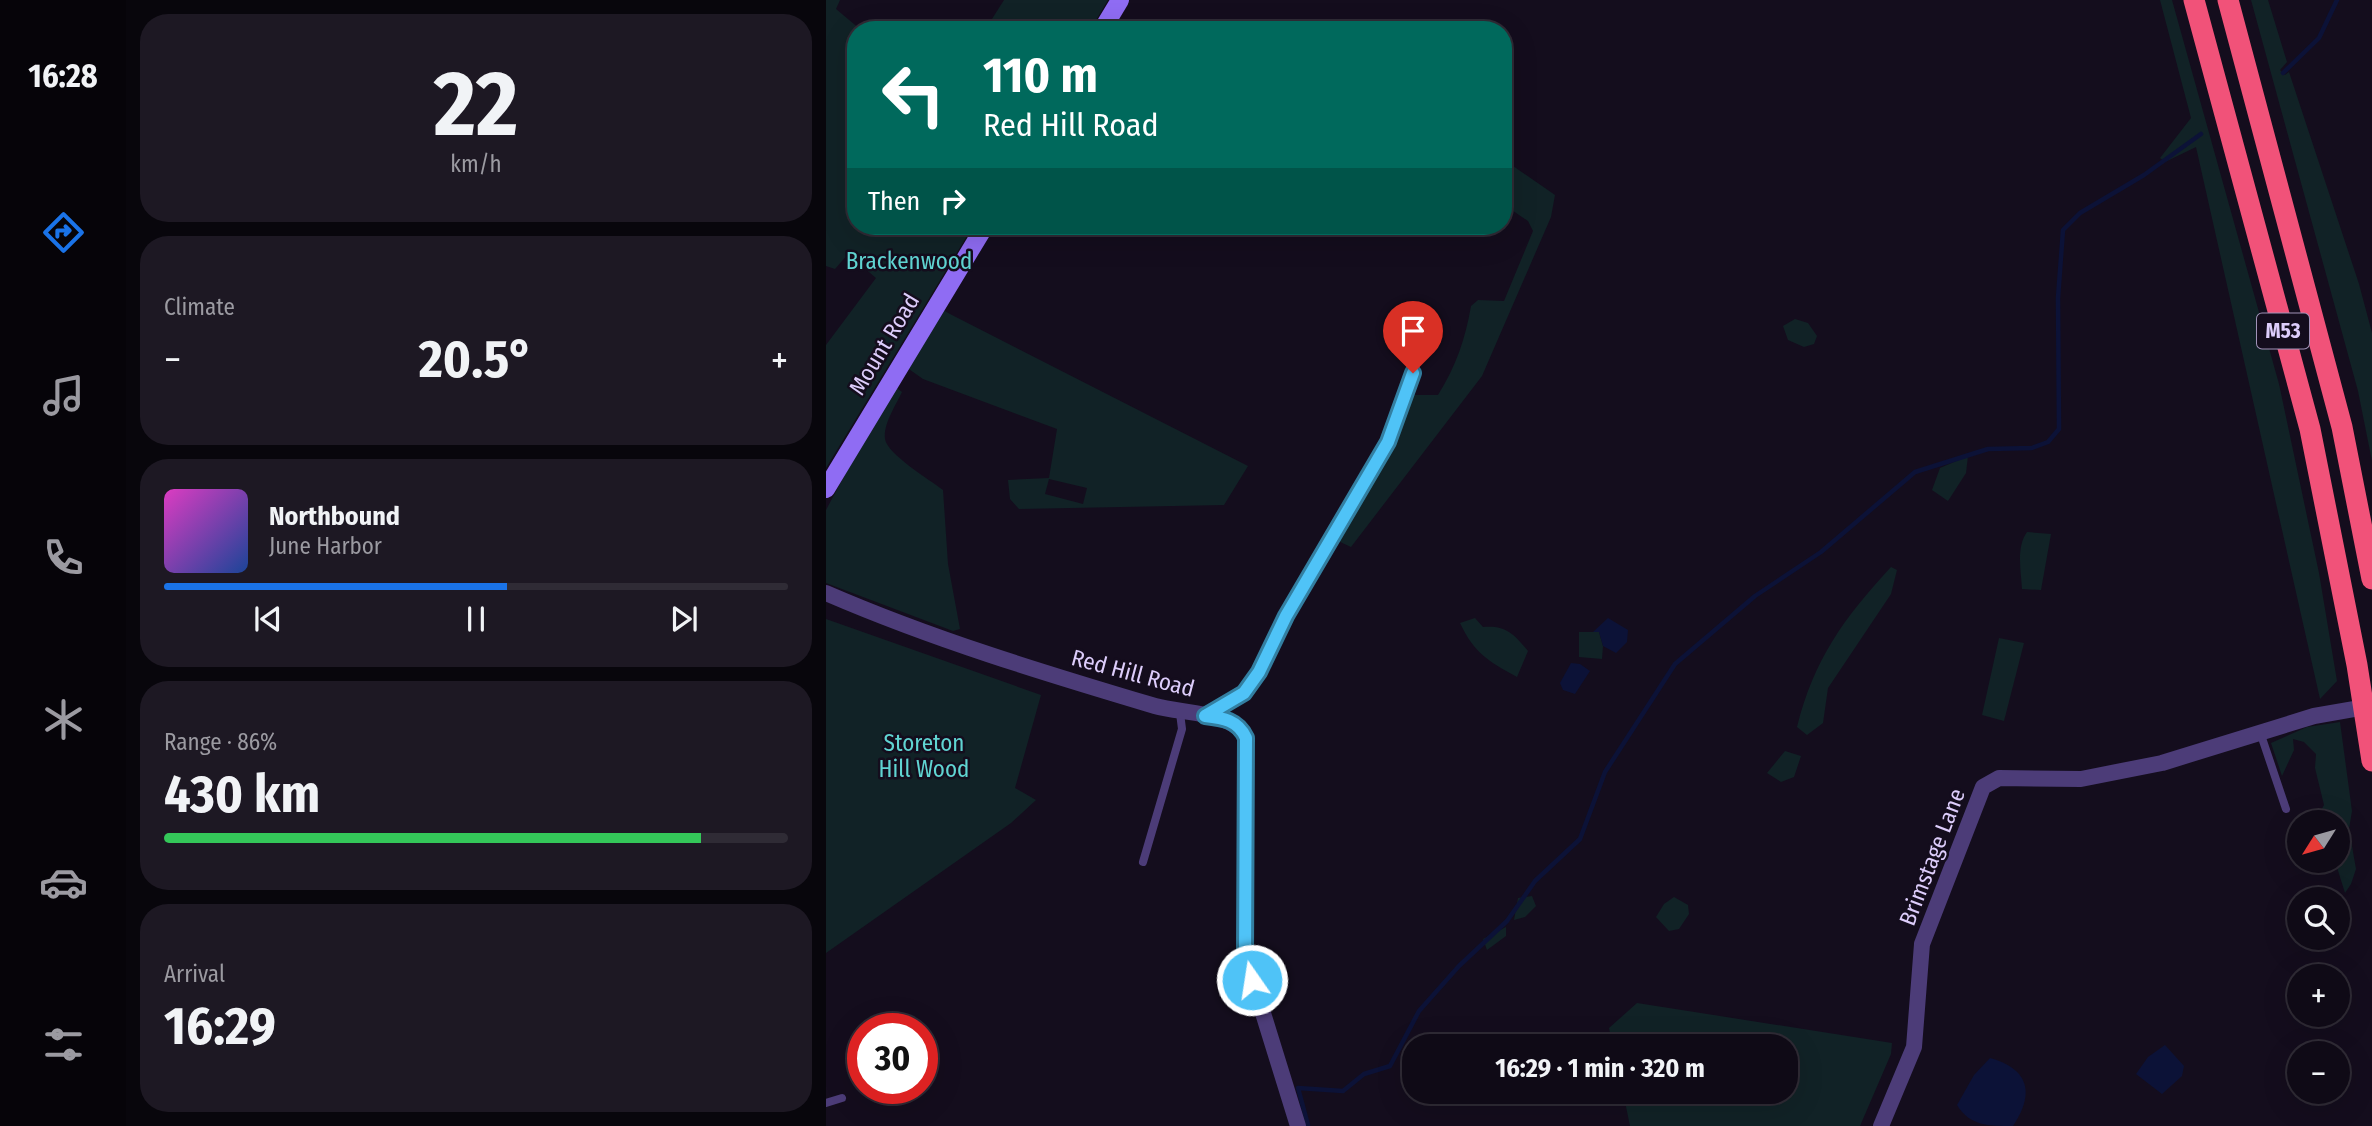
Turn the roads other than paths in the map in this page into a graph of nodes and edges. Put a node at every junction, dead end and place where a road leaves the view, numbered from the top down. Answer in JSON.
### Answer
{"nodes":[{"id":1,"x":1120,"y":0,"type":"edge"},
{"id":2,"x":2194,"y":0,"type":"edge"},
{"id":3,"x":2228,"y":0,"type":"edge"},
{"id":4,"x":1107,"y":21,"type":"edge"},
{"id":5,"x":980,"y":235,"type":"edge"},
{"id":6,"x":1413,"y":373,"type":"dead end"},
{"id":7,"x":826,"y":489,"type":"edge"},
{"id":8,"x":2372,"y":579,"type":"edge"},
{"id":9,"x":826,"y":593,"type":"edge"},
{"id":10,"x":2372,"y":706,"type":"edge"},
{"id":11,"x":1180,"y":713,"type":"junction"},
{"id":12,"x":1205,"y":716,"type":"junction"},
{"id":13,"x":2260,"y":732,"type":"junction"},
{"id":14,"x":2372,"y":761,"type":"edge"},
{"id":15,"x":2286,"y":809,"type":"dead end"},
{"id":16,"x":1143,"y":862,"type":"dead end"},
{"id":17,"x":842,"y":1098,"type":"dead end"},
{"id":18,"x":826,"y":1103,"type":"edge"},
{"id":19,"x":1298,"y":1126,"type":"edge"},
{"id":20,"x":1881,"y":1126,"type":"edge"}],
"edges":[{"from":1,"to":4,"type":"main road"},
{"from":2,"to":14,"type":"highway","number":"M53"},
{"from":3,"to":8,"type":"highway","number":"M53"},
{"from":5,"to":7,"type":"main road","name":"Mount Road"},
{"from":6,"to":12,"type":"lane"},
{"from":9,"to":11,"type":"street","name":"Red Hill Road"},
{"from":10,"to":13,"type":"street","name":"Brimstage Lane"},
{"from":11,"to":12,"type":"street","name":"Red Hill Road"},
{"from":11,"to":16,"type":"lane"},
{"from":12,"to":19,"type":"street","name":"Red Hill Road"},
{"from":13,"to":15,"type":"lane"},
{"from":13,"to":20,"type":"street","name":"Brimstage Lane"},
{"from":17,"to":18,"type":"lane"}]}
